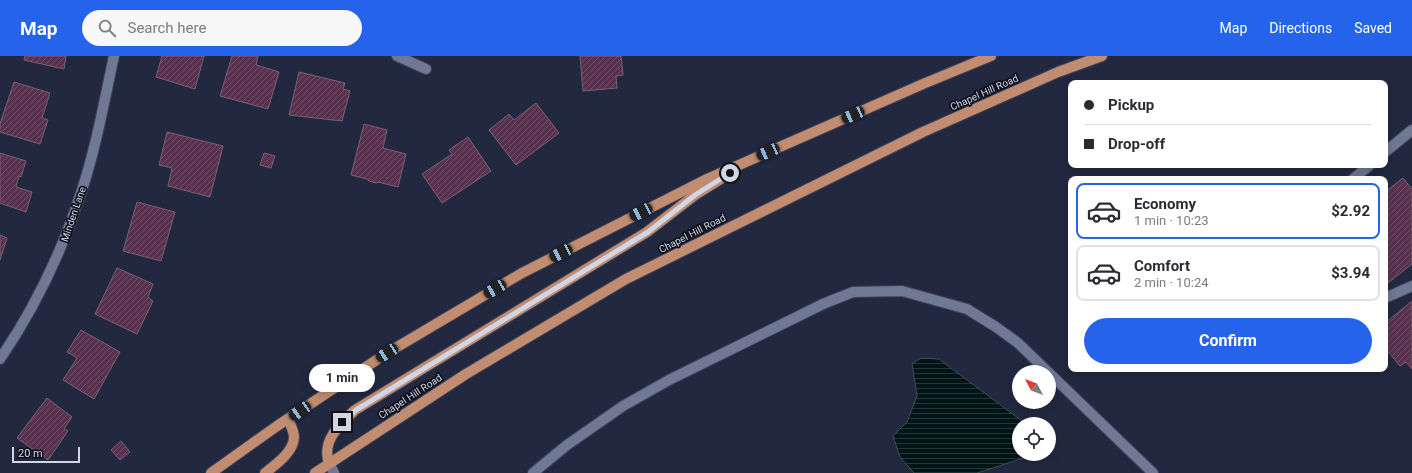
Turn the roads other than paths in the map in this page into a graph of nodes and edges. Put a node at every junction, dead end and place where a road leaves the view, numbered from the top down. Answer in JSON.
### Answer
{"nodes":[{"id":1,"x":114,"y":56,"type":"edge"},
{"id":2,"x":396,"y":56,"type":"edge"},
{"id":3,"x":991,"y":56,"type":"edge"},
{"id":4,"x":1102,"y":56,"type":"edge"},
{"id":5,"x":426,"y":69,"type":"dead end"},
{"id":6,"x":1412,"y":130,"type":"edge"},
{"id":7,"x":1388,"y":150,"type":"edge"},
{"id":8,"x":754,"y":159,"type":"junction"},
{"id":9,"x":1366,"y":168,"type":"edge"},
{"id":10,"x":1357,"y":176,"type":"edge"},
{"id":11,"x":1412,"y":286,"type":"edge"},
{"id":12,"x":1388,"y":297,"type":"edge"},
{"id":13,"x":0,"y":359,"type":"edge"},
{"id":14,"x":288,"y":419,"type":"junction"},
{"id":15,"x":329,"y":463,"type":"junction"},
{"id":16,"x":211,"y":473,"type":"edge"},
{"id":17,"x":265,"y":473,"type":"edge"},
{"id":18,"x":315,"y":473,"type":"edge"},
{"id":19,"x":334,"y":473,"type":"edge"},
{"id":20,"x":533,"y":473,"type":"edge"},
{"id":21,"x":1153,"y":473,"type":"edge"}],
"edges":[{"from":1,"to":13,"type":"street","name":"Minden Lane"},
{"from":2,"to":5,"type":"street"},
{"from":3,"to":8,"type":"main road"},
{"from":4,"to":15,"type":"main road","name":"Chapel Hill Road"},
{"from":6,"to":7,"type":"street"},
{"from":8,"to":14,"type":"main road"},
{"from":8,"to":15,"type":"main road"},
{"from":9,"to":10,"type":"street"},
{"from":11,"to":12,"type":"street"},
{"from":14,"to":16,"type":"main road"},
{"from":14,"to":17,"type":"main road"},
{"from":15,"to":18,"type":"main road","name":"Chapel Hill Road"},
{"from":15,"to":19,"type":"street"},
{"from":20,"to":21,"type":"street"}]}
